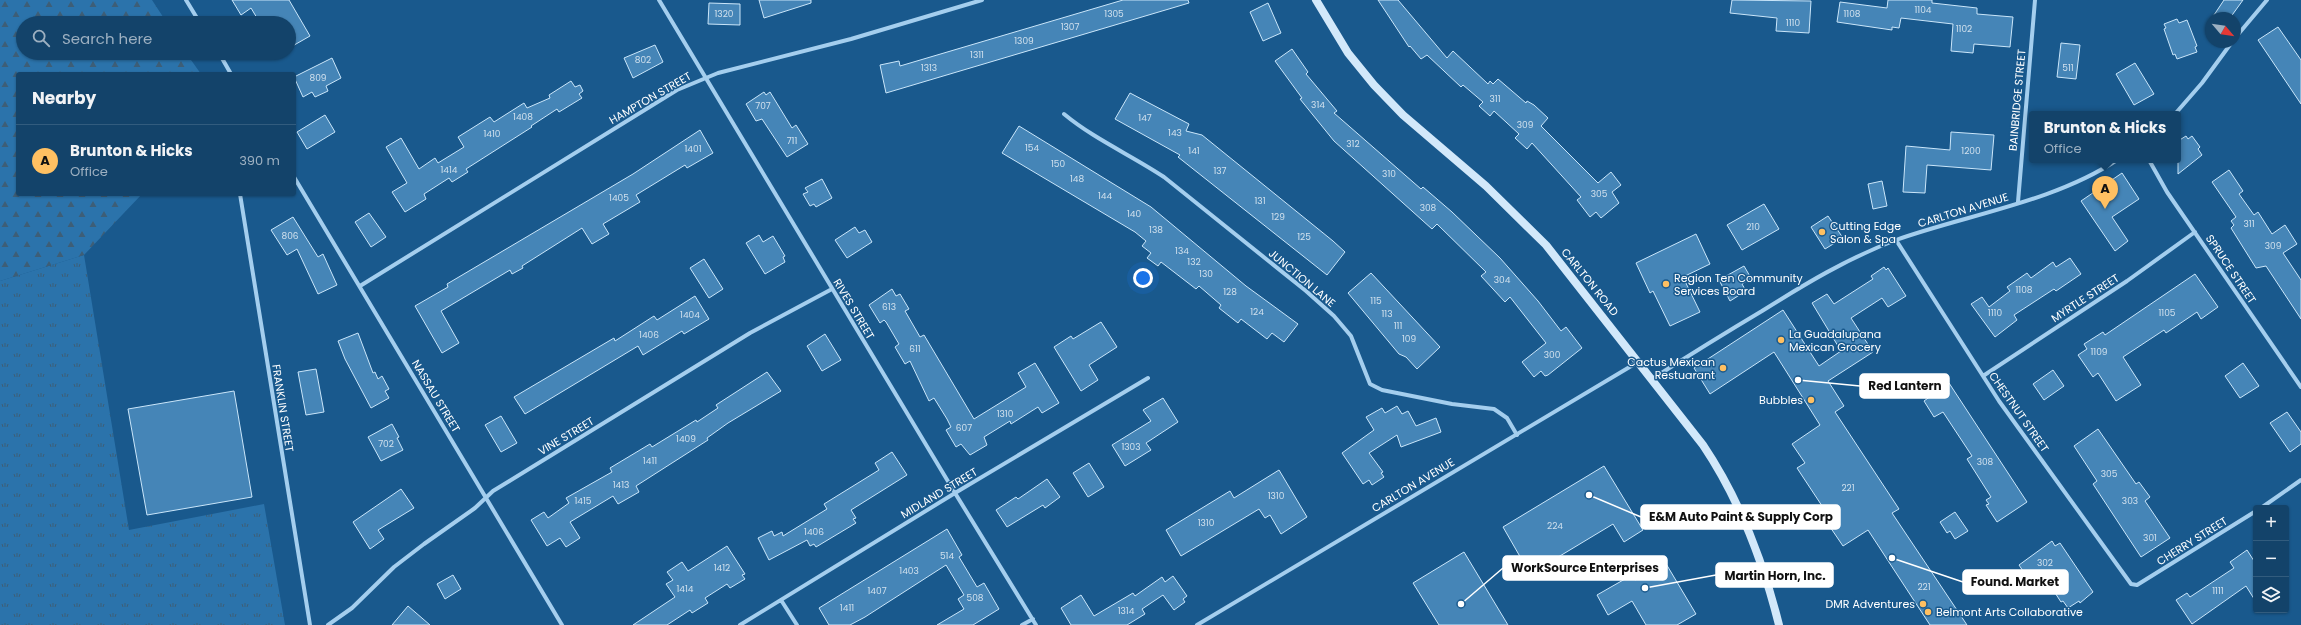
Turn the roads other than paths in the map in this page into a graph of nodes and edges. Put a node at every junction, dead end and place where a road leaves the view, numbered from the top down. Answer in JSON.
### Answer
{"nodes":[{"id":1,"x":186,"y":0,"type":"edge"},
{"id":2,"x":660,"y":0,"type":"edge"},
{"id":3,"x":982,"y":0,"type":"edge"},
{"id":4,"x":1316,"y":0,"type":"edge"},
{"id":5,"x":2035,"y":0,"type":"edge"},
{"id":6,"x":2267,"y":0,"type":"edge"},
{"id":7,"x":196,"y":16,"type":"edge"},
{"id":8,"x":2241,"y":31,"type":"edge"},
{"id":9,"x":2228,"y":48,"type":"edge"},
{"id":10,"x":223,"y":60,"type":"edge"},
{"id":11,"x":231,"y":72,"type":"edge"},
{"id":12,"x":706,"y":77,"type":"junction"},
{"id":13,"x":2177,"y":111,"type":"edge"},
{"id":14,"x":1064,"y":114,"type":"dead end"},
{"id":15,"x":2111,"y":163,"type":"edge"},
{"id":16,"x":2151,"y":163,"type":"edge"},
{"id":17,"x":296,"y":180,"type":"edge"},
{"id":18,"x":240,"y":196,"type":"edge"},
{"id":19,"x":2018,"y":202,"type":"junction"},
{"id":20,"x":2195,"y":232,"type":"junction"},
{"id":21,"x":1896,"y":240,"type":"junction"},
{"id":22,"x":360,"y":286,"type":"junction"},
{"id":23,"x":832,"y":289,"type":"junction"},
{"id":24,"x":1638,"y":361,"type":"junction"},
{"id":25,"x":1983,"y":376,"type":"junction"},
{"id":26,"x":1148,"y":378,"type":"dead end"},
{"id":27,"x":1652,"y":379,"type":"junction"},
{"id":28,"x":2301,"y":386,"type":"edge"},
{"id":29,"x":1516,"y":435,"type":"junction"},
{"id":30,"x":2301,"y":480,"type":"edge"},
{"id":31,"x":955,"y":493,"type":"junction"},
{"id":32,"x":485,"y":498,"type":"junction"},
{"id":33,"x":2265,"y":505,"type":"edge"},
{"id":34,"x":2253,"y":513,"type":"edge"},
{"id":35,"x":2137,"y":585,"type":"joint"},
{"id":36,"x":781,"y":600,"type":"junction"},
{"id":37,"x":1033,"y":619,"type":"junction"},
{"id":38,"x":310,"y":625,"type":"edge"},
{"id":39,"x":328,"y":625,"type":"edge"},
{"id":40,"x":562,"y":625,"type":"edge"},
{"id":41,"x":740,"y":625,"type":"edge"},
{"id":42,"x":797,"y":625,"type":"edge"},
{"id":43,"x":1022,"y":625,"type":"edge"},
{"id":44,"x":1036,"y":625,"type":"edge"},
{"id":45,"x":1198,"y":625,"type":"edge"},
{"id":46,"x":1780,"y":625,"type":"edge"}],
"edges":[{"from":1,"to":7,"type":"street"},
{"from":2,"to":12,"type":"street","name":"RIVES STREET"},
{"from":3,"to":12,"type":"street","name":"HAMPTON STREET"},
{"from":4,"to":24,"type":"main road","name":"CARLTON ROAD"},
{"from":5,"to":19,"type":"street","name":"BAINBRIDGE STREET"},
{"from":6,"to":8,"type":"street"},
{"from":9,"to":13,"type":"street"},
{"from":10,"to":11,"type":"street"},
{"from":12,"to":22,"type":"street","name":"HAMPTON STREET"},
{"from":12,"to":23,"type":"street","name":"RIVES STREET"},
{"from":14,"to":29,"type":"street","name":"JUNCTION LANE"},
{"from":15,"to":19,"type":"street","name":"CARLTON AVENUE"},
{"from":16,"to":20,"type":"street","name":"SPRUCE STREET"},
{"from":17,"to":22,"type":"street","name":"NASSAU STREET"},
{"from":18,"to":38,"type":"street","name":"FRANKLIN STREET"},
{"from":19,"to":21,"type":"street","name":"CARLTON AVENUE"},
{"from":20,"to":25,"type":"street","name":"MYRTLE STREET"},
{"from":20,"to":28,"type":"street","name":"SPRUCE STREET"},
{"from":21,"to":25,"type":"street","name":"CHESTNUT STREET"},
{"from":21,"to":27,"type":"street","name":"CARLTON AVENUE"},
{"from":22,"to":32,"type":"street","name":"NASSAU STREET"},
{"from":23,"to":31,"type":"street","name":"RIVES STREET"},
{"from":23,"to":32,"type":"street","name":"VINE STREET"},
{"from":24,"to":27,"type":"main road","name":"CARLTON ROAD"},
{"from":24,"to":29,"type":"street","name":"CARLTON AVENUE"},
{"from":25,"to":35,"type":"street","name":"CHESTNUT STREET"},
{"from":26,"to":31,"type":"street","name":"MIDLAND STREET"},
{"from":27,"to":46,"type":"main road","name":"CARLTON ROAD"},
{"from":29,"to":45,"type":"street","name":"CARLTON AVENUE"},
{"from":30,"to":33,"type":"street"},
{"from":31,"to":36,"type":"street","name":"MIDLAND STREET"},
{"from":31,"to":37,"type":"street","name":"RIVES STREET"},
{"from":32,"to":39,"type":"street","name":"VINE STREET"},
{"from":32,"to":40,"type":"street","name":"NASSAU STREET"},
{"from":34,"to":35,"type":"street","name":"CHERRY STREET"},
{"from":36,"to":41,"type":"street","name":"MIDLAND STREET"},
{"from":36,"to":42,"type":"street"},
{"from":37,"to":43,"type":"street"},
{"from":37,"to":44,"type":"street","name":"RIVES STREET"}]}
